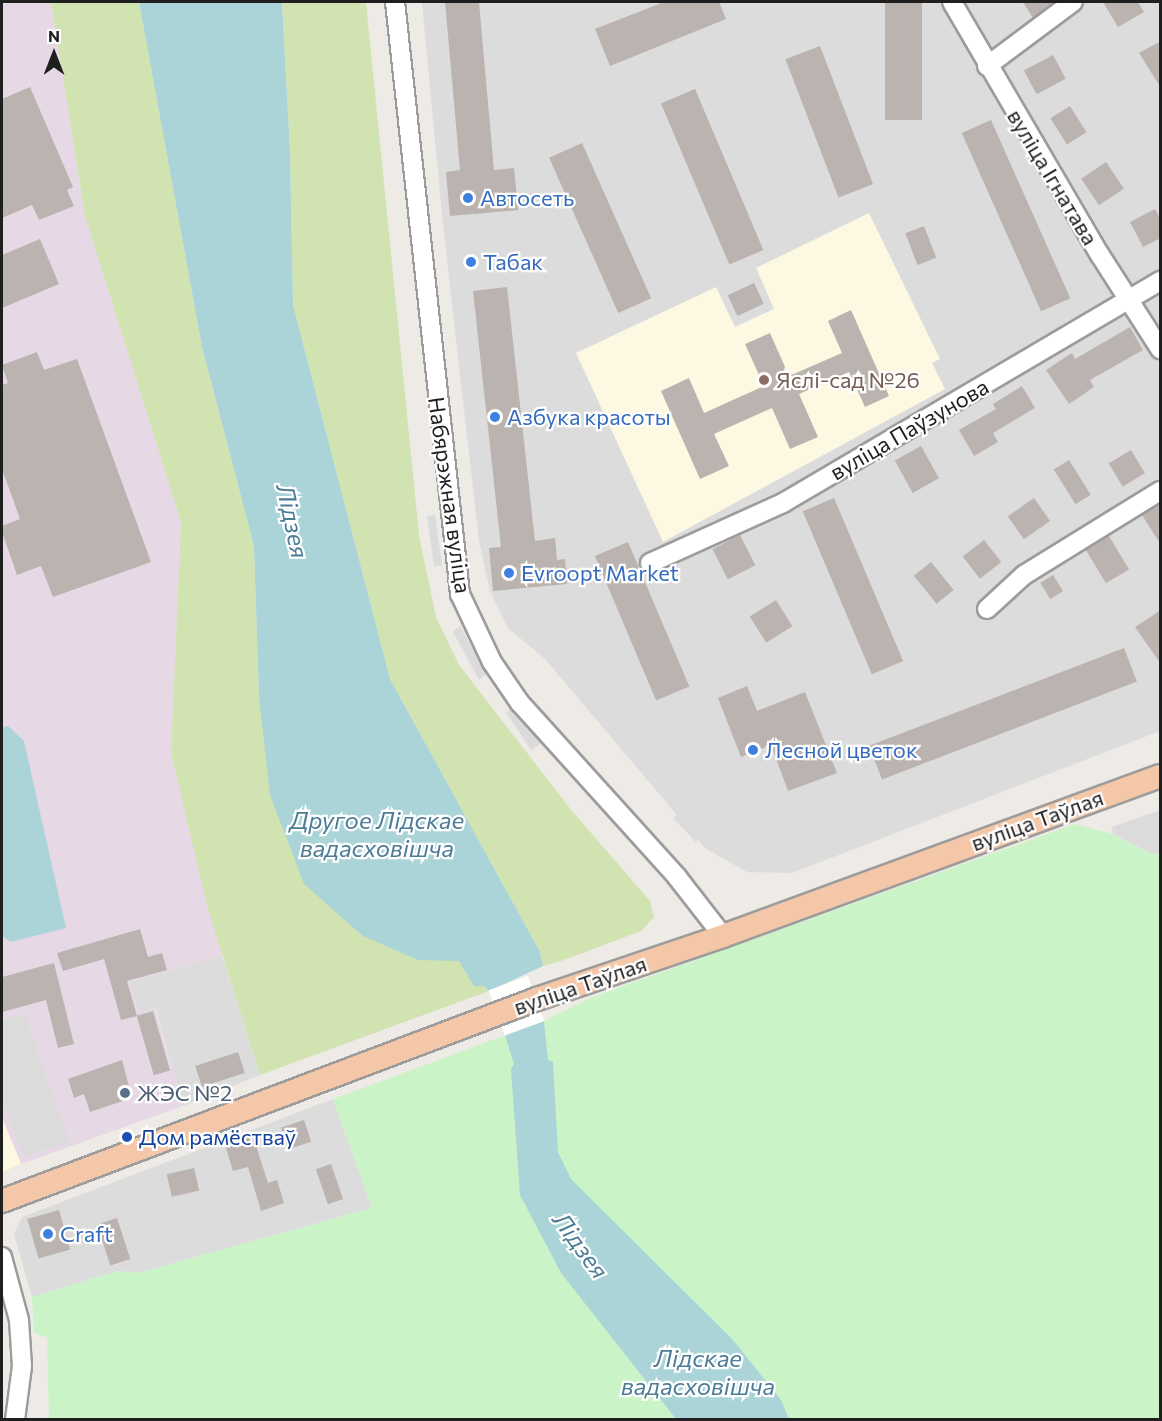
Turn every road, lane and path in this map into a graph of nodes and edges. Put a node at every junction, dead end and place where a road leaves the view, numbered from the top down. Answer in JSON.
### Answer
{"nodes":[{"id":1,"x":395,"y":2,"type":"edge"},
{"id":2,"x":952,"y":2,"type":"edge"},
{"id":3,"x":1073,"y":2,"type":"edge"},
{"id":4,"x":987,"y":66,"type":"junction"},
{"id":5,"x":1161,"y":280,"type":"edge"},
{"id":6,"x":1129,"y":300,"type":"junction"},
{"id":7,"x":1161,"y":349,"type":"edge"},
{"id":8,"x":1161,"y":491,"type":"edge"},
{"id":9,"x":650,"y":563,"type":"dead end"},
{"id":10,"x":987,"y":609,"type":"dead end"},
{"id":11,"x":1161,"y":776,"type":"edge"},
{"id":12,"x":723,"y":936,"type":"junction"},
{"id":13,"x":2,"y":1201,"type":"edge"},
{"id":14,"x":2,"y":1257,"type":"edge"},
{"id":15,"x":15,"y":1419,"type":"edge"}],
"edges":[{"from":1,"to":12,"type":"street","name":"Набярэжная вуліца"},
{"from":2,"to":4,"type":"street","name":"вуліца Ігнатава"},
{"from":3,"to":4,"type":"street"},
{"from":4,"to":6,"type":"street","name":"вуліца Ігнатава"},
{"from":5,"to":6,"type":"street","name":"вуліца Паўзунова"},
{"from":6,"to":7,"type":"street","name":"вуліца Ігнатава"},
{"from":6,"to":9,"type":"street","name":"вуліца Паўзунова"},
{"from":8,"to":10,"type":"street"},
{"from":11,"to":12,"type":"main road","name":"вуліца Таўлая"},
{"from":12,"to":13,"type":"main road","name":"вуліца Таўлая"},
{"from":14,"to":15,"type":"street"}]}
